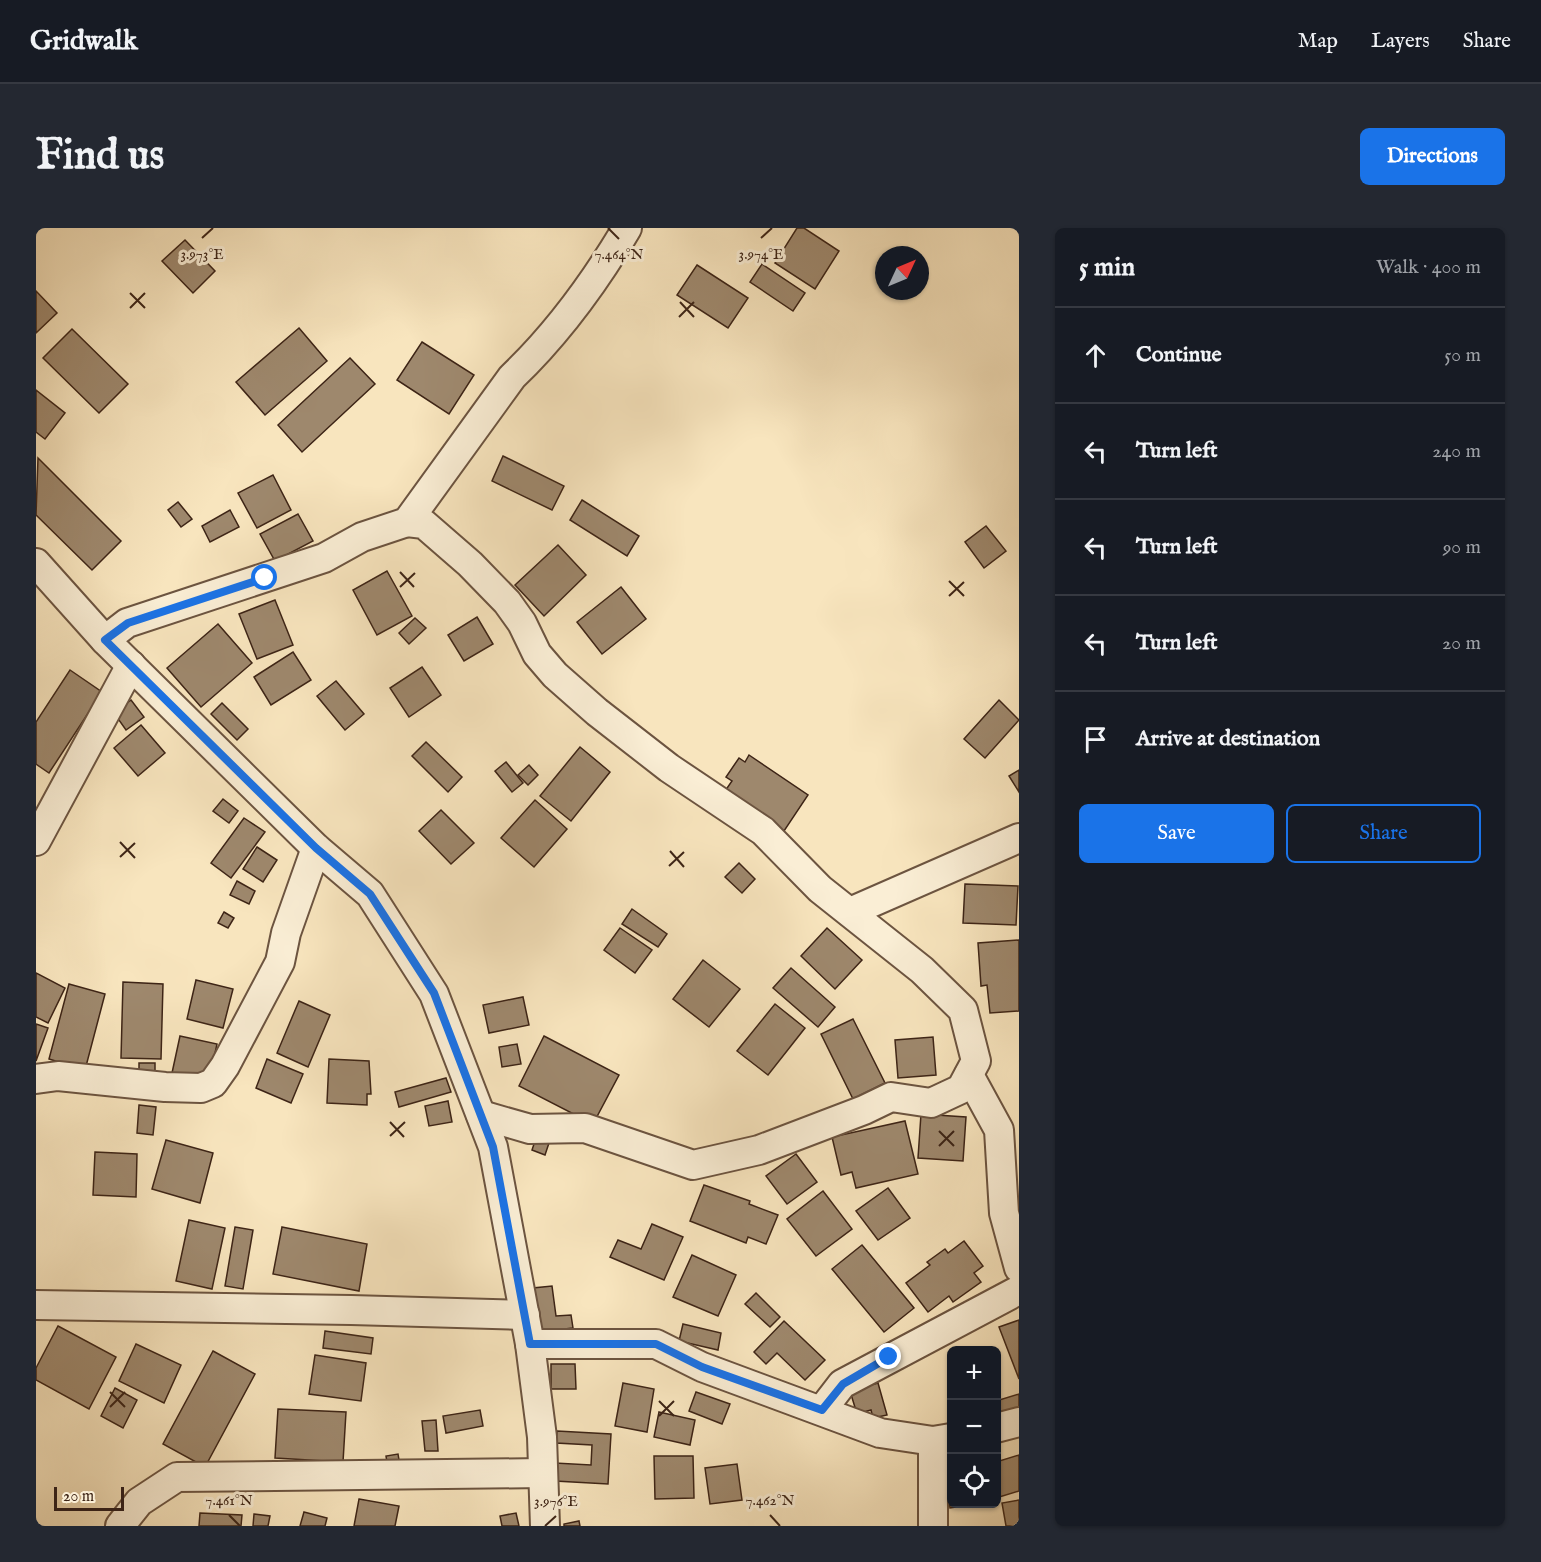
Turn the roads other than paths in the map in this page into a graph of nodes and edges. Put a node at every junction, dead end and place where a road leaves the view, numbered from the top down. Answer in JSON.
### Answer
{"nodes":[{"id":1,"x":627,"y":228,"type":"edge"},
{"id":2,"x":407,"y":522,"type":"junction"},
{"id":3,"x":36,"y":564,"type":"edge"},
{"id":4,"x":105,"y":640,"type":"junction"},
{"id":5,"x":131,"y":664,"type":"junction"},
{"id":6,"x":1019,"y":838,"type":"edge"},
{"id":7,"x":36,"y":841,"type":"edge"},
{"id":8,"x":316,"y":848,"type":"junction"},
{"id":9,"x":850,"y":912,"type":"junction"},
{"id":10,"x":969,"y":1075,"type":"junction"},
{"id":11,"x":36,"y":1079,"type":"edge"},
{"id":12,"x":481,"y":1115,"type":"junction"},
{"id":13,"x":1019,"y":1268,"type":"edge"},
{"id":14,"x":1019,"y":1290,"type":"edge"},
{"id":15,"x":36,"y":1305,"type":"edge"},
{"id":16,"x":525,"y":1315,"type":"junction"},
{"id":17,"x":530,"y":1344,"type":"junction"},
{"id":18,"x":822,"y":1410,"type":"junction"},
{"id":19,"x":1019,"y":1422,"type":"edge"},
{"id":20,"x":1001,"y":1427,"type":"edge"},
{"id":21,"x":942,"y":1440,"type":"edge"},
{"id":22,"x":543,"y":1473,"type":"junction"},
{"id":23,"x":120,"y":1526,"type":"edge"},
{"id":24,"x":545,"y":1526,"type":"edge"},
{"id":25,"x":933,"y":1526,"type":"edge"}],
"edges":[{"from":1,"to":2,"type":"street"},
{"from":2,"to":4,"type":"street"},
{"from":2,"to":9,"type":"street"},
{"from":3,"to":4,"type":"street"},
{"from":4,"to":5,"type":"street"},
{"from":5,"to":7,"type":"street"},
{"from":5,"to":8,"type":"street"},
{"from":6,"to":9,"type":"street"},
{"from":8,"to":11,"type":"street"},
{"from":8,"to":12,"type":"street"},
{"from":9,"to":10,"type":"street"},
{"from":10,"to":12,"type":"street"},
{"from":10,"to":13,"type":"street"},
{"from":12,"to":16,"type":"street"},
{"from":14,"to":18,"type":"street"},
{"from":15,"to":16,"type":"street"},
{"from":16,"to":17,"type":"street"},
{"from":17,"to":18,"type":"street"},
{"from":17,"to":22,"type":"street"},
{"from":18,"to":21,"type":"street"},
{"from":19,"to":20,"type":"street"},
{"from":21,"to":25,"type":"street"},
{"from":22,"to":23,"type":"street"},
{"from":22,"to":24,"type":"street"}]}
